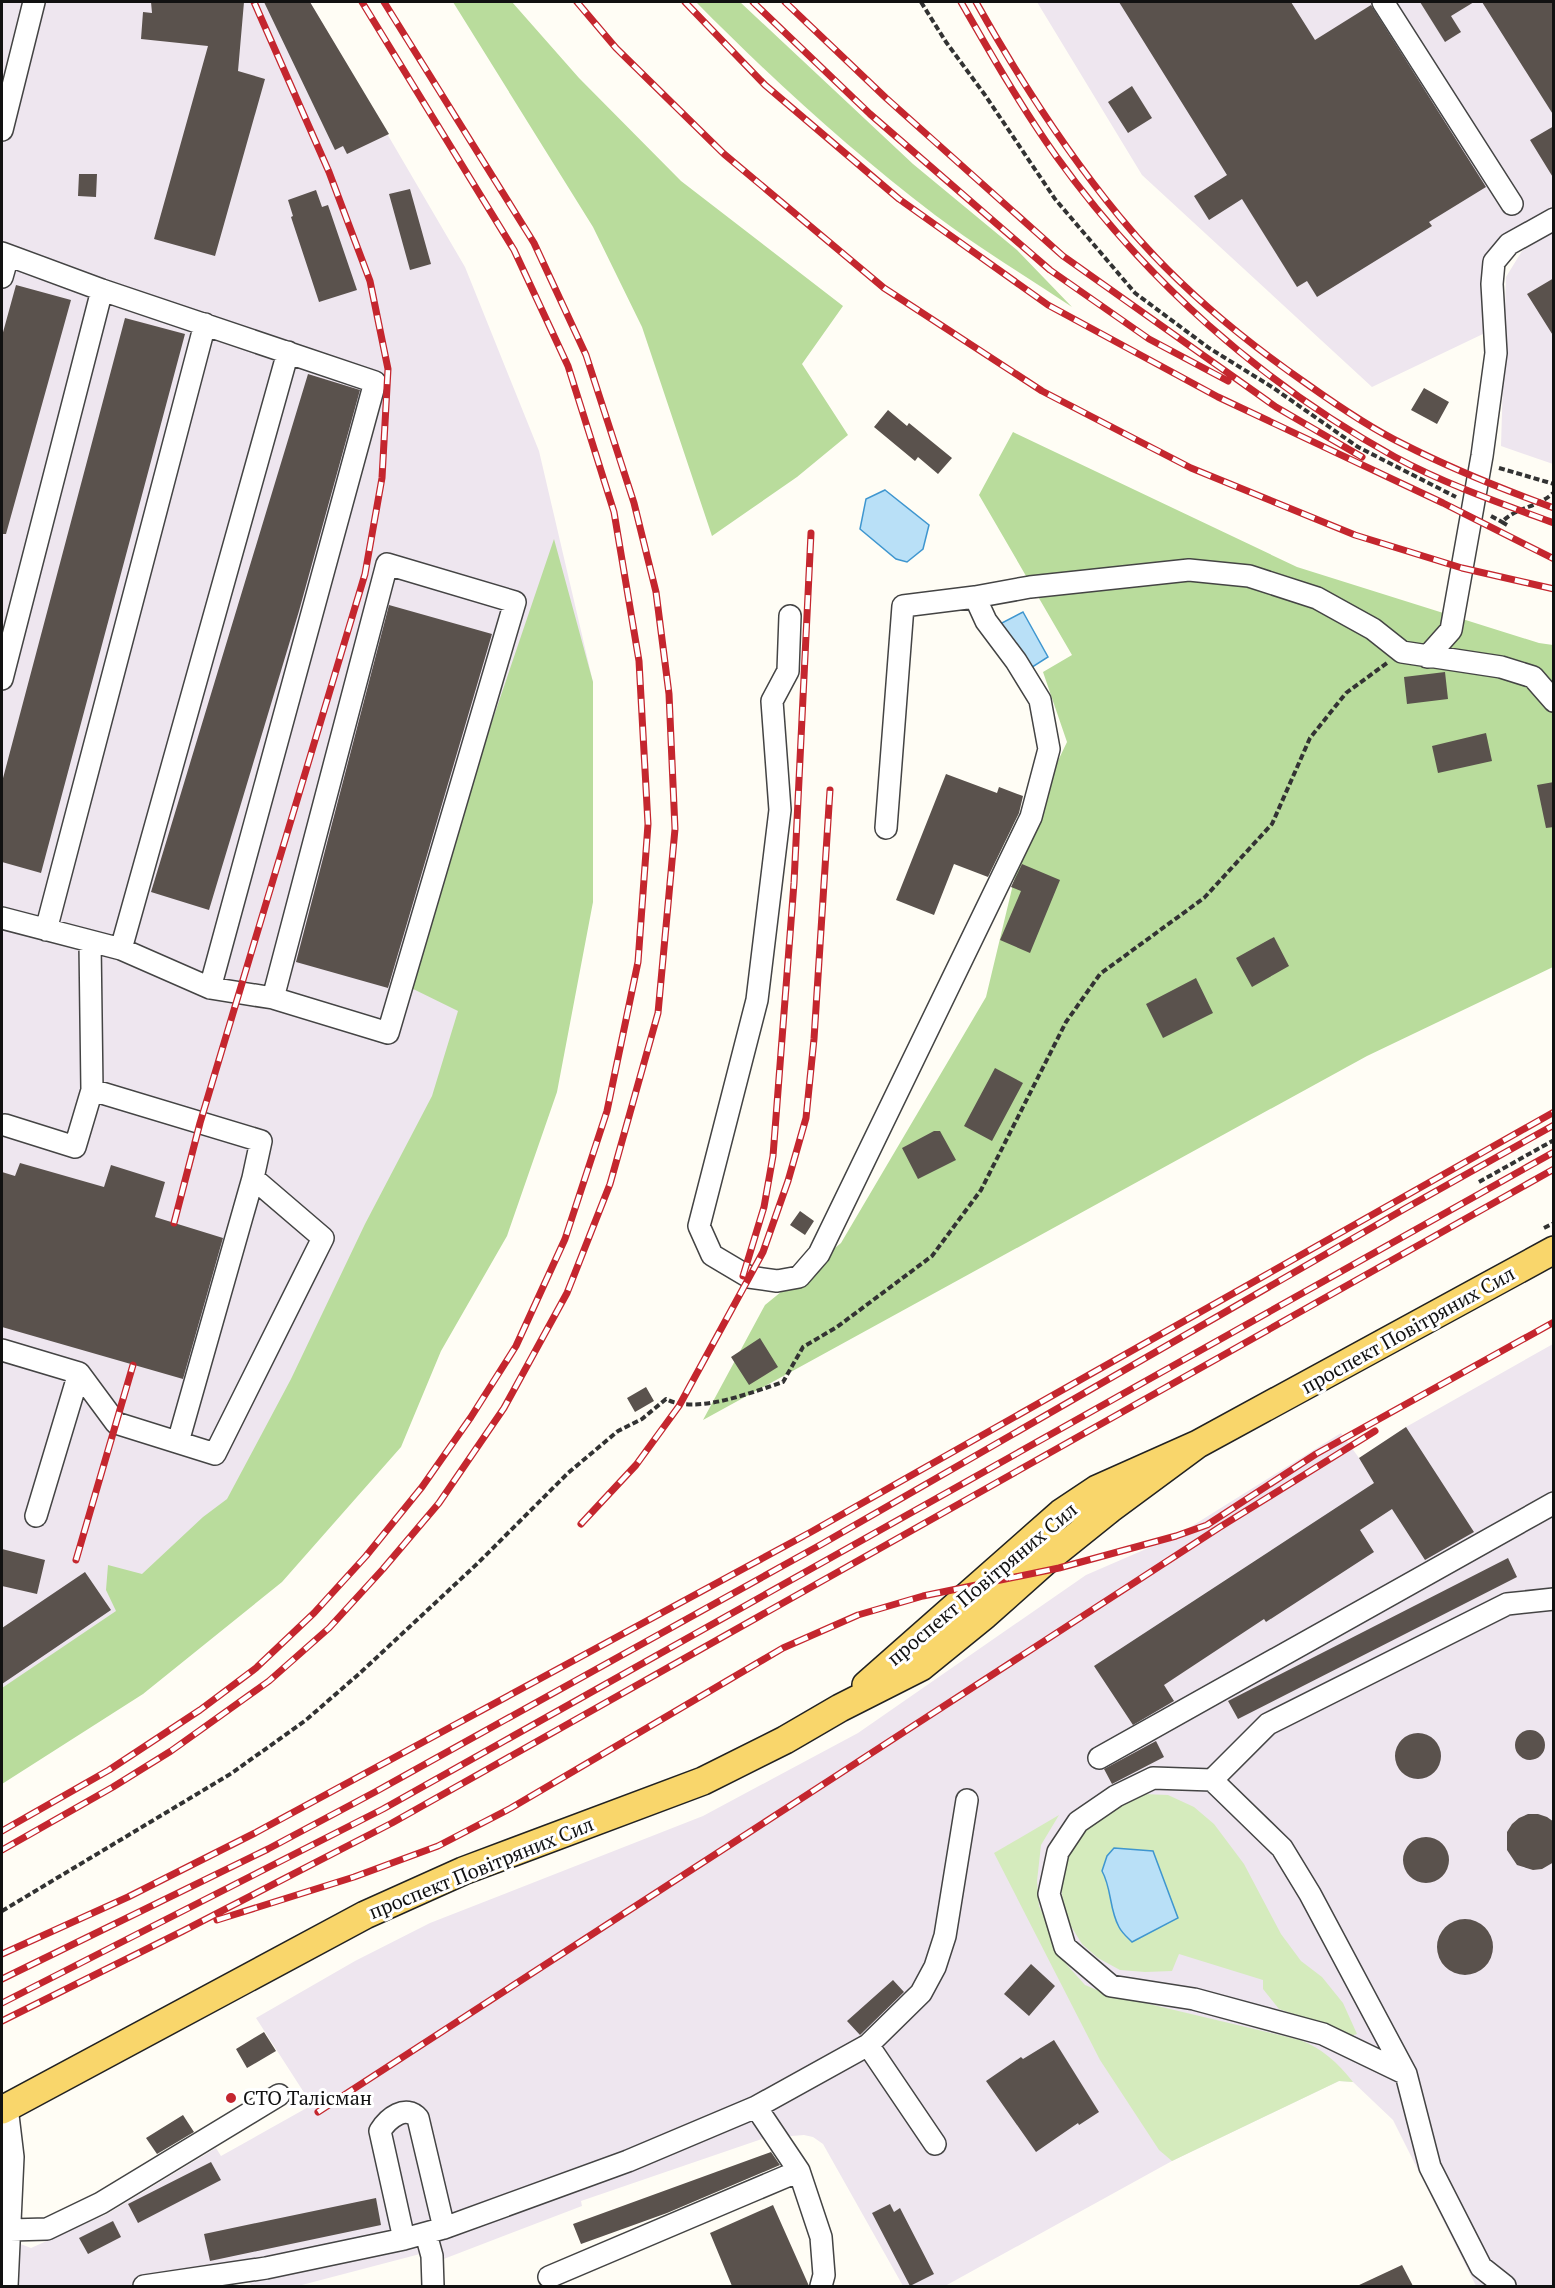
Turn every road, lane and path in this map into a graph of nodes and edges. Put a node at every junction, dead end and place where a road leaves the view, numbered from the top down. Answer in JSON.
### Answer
{"nodes":[{"id":1,"x":34,"y":2,"type":"edge"},
{"id":2,"x":921,"y":2,"type":"edge"},
{"id":3,"x":1383,"y":2,"type":"edge"},
{"id":4,"x":2,"y":130,"type":"edge"},
{"id":5,"x":1512,"y":204,"type":"dead end"},
{"id":6,"x":1554,"y":219,"type":"edge"},
{"id":7,"x":5,"y":254,"type":"edge"},
{"id":8,"x":2,"y":277,"type":"edge"},
{"id":9,"x":102,"y":290,"type":"junction"},
{"id":10,"x":205,"y":324,"type":"junction"},
{"id":11,"x":288,"y":352,"type":"junction"},
{"id":12,"x":1483,"y":449,"type":"junction"},
{"id":13,"x":1554,"y":484,"type":"edge"},
{"id":14,"x":1554,"y":492,"type":"edge"},
{"id":15,"x":1473,"y":505,"type":"junction"},
{"id":16,"x":1508,"y":525,"type":"dead end"},
{"id":17,"x":975,"y":597,"type":"junction"},
{"id":18,"x":790,"y":616,"type":"dead end"},
{"id":19,"x":1402,"y":652,"type":"junction"},
{"id":20,"x":1427,"y":657,"type":"junction"},
{"id":21,"x":2,"y":679,"type":"edge"},
{"id":22,"x":1554,"y":701,"type":"edge"},
{"id":23,"x":886,"y":828,"type":"dead end"},
{"id":24,"x":2,"y":918,"type":"edge"},
{"id":25,"x":46,"y":930,"type":"junction"},
{"id":26,"x":90,"y":942,"type":"junction"},
{"id":27,"x":121,"y":949,"type":"junction"},
{"id":28,"x":210,"y":988,"type":"junction"},
{"id":29,"x":273,"y":998,"type":"junction"},
{"id":30,"x":92,"y":1090,"type":"junction"},
{"id":31,"x":5,"y":1125,"type":"dead end"},
{"id":32,"x":1554,"y":1140,"type":"edge"},
{"id":33,"x":253,"y":1178,"type":"junction"},
{"id":34,"x":1479,"y":1182,"type":"dead end"},
{"id":35,"x":1554,"y":1250,"type":"edge"},
{"id":36,"x":2,"y":1350,"type":"edge"},
{"id":37,"x":79,"y":1373,"type":"junction"},
{"id":38,"x":178,"y":1443,"type":"junction"},
{"id":39,"x":1554,"y":1503,"type":"edge"},
{"id":40,"x":36,"y":1516,"type":"dead end"},
{"id":41,"x":1554,"y":1599,"type":"edge"},
{"id":42,"x":1099,"y":1758,"type":"dead end"},
{"id":43,"x":1212,"y":1780,"type":"junction"},
{"id":44,"x":967,"y":1800,"type":"dead end"},
{"id":45,"x":2,"y":1911,"type":"edge"},
{"id":46,"x":868,"y":2045,"type":"junction"},
{"id":47,"x":1406,"y":2074,"type":"junction"},
{"id":48,"x":279,"y":2095,"type":"dead end"},
{"id":49,"x":756,"y":2107,"type":"junction"},
{"id":50,"x":4,"y":2108,"type":"edge"},
{"id":51,"x":935,"y":2144,"type":"dead end"},
{"id":52,"x":799,"y":2171,"type":"junction"},
{"id":53,"x":10,"y":2230,"type":"junction"},
{"id":54,"x":435,"y":2231,"type":"junction"},
{"id":55,"x":404,"y":2239,"type":"junction"},
{"id":56,"x":549,"y":2277,"type":"dead end"},
{"id":57,"x":8,"y":2286,"type":"edge"},
{"id":58,"x":144,"y":2286,"type":"edge"},
{"id":59,"x":433,"y":2286,"type":"edge"},
{"id":60,"x":821,"y":2286,"type":"edge"},
{"id":61,"x":1505,"y":2286,"type":"edge"}],
"edges":[{"from":1,"to":4,"type":"lane"},
{"from":2,"to":15,"type":"path"},
{"from":3,"to":5,"type":"lane"},
{"from":6,"to":12,"type":"lane"},
{"from":7,"to":8,"type":"lane"},
{"from":7,"to":9,"type":"lane"},
{"from":9,"to":10,"type":"lane"},
{"from":9,"to":21,"type":"lane"},
{"from":10,"to":11,"type":"lane"},
{"from":10,"to":25,"type":"lane"},
{"from":11,"to":27,"type":"lane"},
{"from":11,"to":28,"type":"lane"},
{"from":12,"to":13,"type":"path"},
{"from":12,"to":15,"type":"lane"},
{"from":14,"to":16,"type":"path"},
{"from":15,"to":20,"type":"lane"},
{"from":17,"to":18,"type":"lane"},
{"from":17,"to":19,"type":"lane"},
{"from":17,"to":23,"type":"lane"},
{"from":19,"to":20,"type":"lane"},
{"from":19,"to":45,"type":"path"},
{"from":20,"to":22,"type":"lane"},
{"from":24,"to":25,"type":"lane"},
{"from":25,"to":26,"type":"lane"},
{"from":26,"to":27,"type":"lane"},
{"from":26,"to":30,"type":"lane"},
{"from":27,"to":28,"type":"lane"},
{"from":28,"to":29,"type":"lane"},
{"from":29,"to":29,"type":"lane"},
{"from":30,"to":31,"type":"lane"},
{"from":30,"to":33,"type":"lane"},
{"from":32,"to":34,"type":"path"},
{"from":33,"to":38,"type":"lane"},
{"from":33,"to":38,"type":"lane"},
{"from":35,"to":50,"type":"main road","name":"проспект Повітряних Сил"},
{"from":36,"to":37,"type":"lane"},
{"from":37,"to":38,"type":"lane"},
{"from":37,"to":40,"type":"lane"},
{"from":39,"to":42,"type":"lane"},
{"from":41,"to":43,"type":"lane"},
{"from":43,"to":47,"type":"lane"},
{"from":43,"to":47,"type":"lane"},
{"from":44,"to":46,"type":"lane"},
{"from":46,"to":49,"type":"lane"},
{"from":46,"to":51,"type":"lane"},
{"from":47,"to":61,"type":"lane"},
{"from":48,"to":53,"type":"lane"},
{"from":49,"to":52,"type":"lane"},
{"from":49,"to":54,"type":"lane"},
{"from":50,"to":53,"type":"lane"},
{"from":52,"to":56,"type":"lane"},
{"from":52,"to":60,"type":"lane"},
{"from":53,"to":57,"type":"lane"},
{"from":54,"to":55,"type":"lane"},
{"from":54,"to":55,"type":"lane"},
{"from":54,"to":59,"type":"lane"},
{"from":55,"to":58,"type":"lane"}]}
